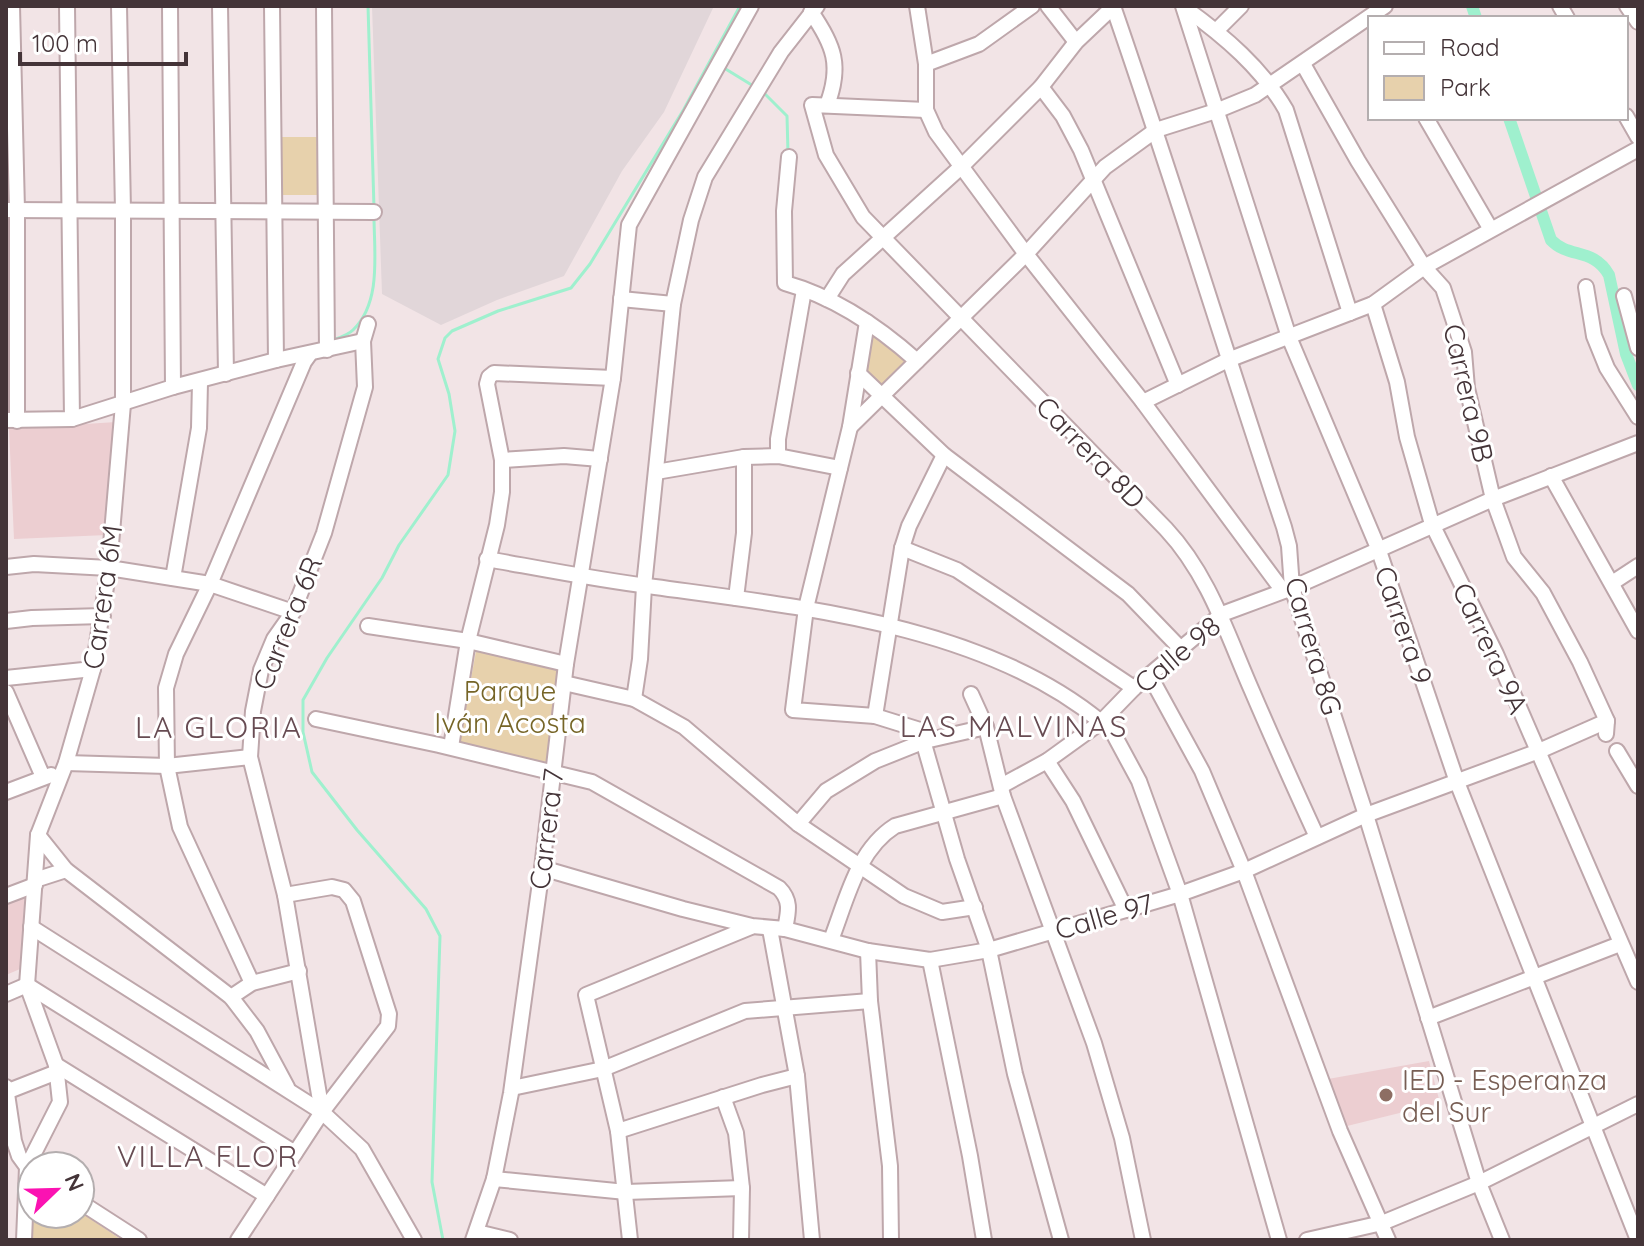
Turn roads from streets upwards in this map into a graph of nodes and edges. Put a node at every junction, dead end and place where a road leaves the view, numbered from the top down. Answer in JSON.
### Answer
{"nodes":[{"id":1,"x":67,"y":6,"type":"edge"},
{"id":2,"x":119,"y":6,"type":"edge"},
{"id":3,"x":170,"y":6,"type":"edge"},
{"id":4,"x":220,"y":6,"type":"edge"},
{"id":5,"x":272,"y":6,"type":"edge"},
{"id":6,"x":324,"y":6,"type":"edge"},
{"id":7,"x":751,"y":6,"type":"edge"},
{"id":8,"x":917,"y":6,"type":"edge"},
{"id":9,"x":1032,"y":6,"type":"edge"},
{"id":10,"x":1048,"y":6,"type":"edge"},
{"id":11,"x":1113,"y":6,"type":"edge"},
{"id":12,"x":1241,"y":6,"type":"edge"},
{"id":13,"x":1627,"y":6,"type":"edge"},
{"id":14,"x":1184,"y":7,"type":"edge"},
{"id":15,"x":12,"y":9,"type":"edge"},
{"id":16,"x":814,"y":9,"type":"edge"},
{"id":17,"x":1368,"y":20,"type":"edge"},
{"id":18,"x":1638,"y":22,"type":"edge"},
{"id":19,"x":1212,"y":27,"type":"junction"},
{"id":20,"x":1193,"y":33,"type":"junction"},
{"id":21,"x":1076,"y":42,"type":"junction"},
{"id":22,"x":926,"y":64,"type":"junction"},
{"id":23,"x":1303,"y":64,"type":"junction"},
{"id":24,"x":1272,"y":84,"type":"junction"},
{"id":25,"x":1041,"y":87,"type":"junction"},
{"id":26,"x":827,"y":105,"type":"junction"},
{"id":27,"x":926,"y":110,"type":"junction"},
{"id":28,"x":1216,"y":111,"type":"junction"},
{"id":29,"x":1427,"y":120,"type":"edge"},
{"id":30,"x":1628,"y":120,"type":"edge"},
{"id":31,"x":1156,"y":130,"type":"junction"},
{"id":32,"x":1638,"y":137,"type":"edge"},
{"id":33,"x":1638,"y":149,"type":"edge"},
{"id":34,"x":789,"y":157,"type":"dead end"},
{"id":35,"x":962,"y":166,"type":"junction"},
{"id":36,"x":1093,"y":180,"type":"junction"},
{"id":37,"x":68,"y":209,"type":"junction"},
{"id":38,"x":12,"y":210,"type":"edge"},
{"id":39,"x":123,"y":211,"type":"junction"},
{"id":40,"x":173,"y":212,"type":"junction"},
{"id":41,"x":374,"y":212,"type":"dead end"},
{"id":42,"x":224,"y":213,"type":"junction"},
{"id":43,"x":276,"y":213,"type":"junction"},
{"id":44,"x":327,"y":213,"type":"junction"},
{"id":45,"x":1490,"y":228,"type":"junction"},
{"id":46,"x":881,"y":237,"type":"junction"},
{"id":47,"x":1026,"y":254,"type":"junction"},
{"id":48,"x":1424,"y":267,"type":"junction"},
{"id":49,"x":1586,"y":287,"type":"dead end"},
{"id":50,"x":804,"y":290,"type":"junction"},
{"id":51,"x":1624,"y":296,"type":"dead end"},
{"id":52,"x":621,"y":299,"type":"junction"},
{"id":53,"x":827,"y":299,"type":"junction"},
{"id":54,"x":673,"y":304,"type":"junction"},
{"id":55,"x":1373,"y":304,"type":"junction"},
{"id":56,"x":1350,"y":313,"type":"junction"},
{"id":57,"x":961,"y":318,"type":"junction"},
{"id":58,"x":867,"y":322,"type":"junction"},
{"id":59,"x":368,"y":324,"type":"dead end"},
{"id":60,"x":1289,"y":337,"type":"junction"},
{"id":61,"x":363,"y":341,"type":"junction"},
{"id":62,"x":1638,"y":348,"type":"edge"},
{"id":63,"x":327,"y":350,"type":"junction"},
{"id":64,"x":309,"y":355,"type":"junction"},
{"id":65,"x":276,"y":360,"type":"junction"},
{"id":66,"x":1228,"y":360,"type":"junction"},
{"id":67,"x":917,"y":361,"type":"junction"},
{"id":68,"x":858,"y":373,"type":"junction"},
{"id":69,"x":226,"y":374,"type":"junction"},
{"id":70,"x":613,"y":378,"type":"junction"},
{"id":71,"x":200,"y":382,"type":"junction"},
{"id":72,"x":1178,"y":385,"type":"junction"},
{"id":73,"x":173,"y":387,"type":"junction"},
{"id":74,"x":881,"y":395,"type":"junction"},
{"id":75,"x":1143,"y":402,"type":"junction"},
{"id":76,"x":123,"y":404,"type":"junction"},
{"id":77,"x":1638,"y":417,"type":"edge"},
{"id":78,"x":72,"y":419,"type":"junction"},
{"id":79,"x":11,"y":420,"type":"edge"},
{"id":80,"x":850,"y":427,"type":"junction"},
{"id":81,"x":1638,"y":443,"type":"edge"},
{"id":82,"x":944,"y":455,"type":"junction"},
{"id":83,"x":778,"y":456,"type":"junction"},
{"id":84,"x":744,"y":457,"type":"junction"},
{"id":85,"x":600,"y":459,"type":"junction"},
{"id":86,"x":502,"y":460,"type":"junction"},
{"id":87,"x":840,"y":468,"type":"junction"},
{"id":88,"x":656,"y":472,"type":"junction"},
{"id":89,"x":1551,"y":476,"type":"junction"},
{"id":90,"x":1499,"y":496,"type":"junction"},
{"id":91,"x":1432,"y":524,"type":"junction"},
{"id":92,"x":902,"y":548,"type":"junction"},
{"id":93,"x":1378,"y":548,"type":"junction"},
{"id":94,"x":487,"y":559,"type":"junction"},
{"id":95,"x":1638,"y":566,"type":"edge"},
{"id":96,"x":6,"y":567,"type":"edge"},
{"id":97,"x":109,"y":568,"type":"junction"},
{"id":98,"x":579,"y":576,"type":"junction"},
{"id":99,"x":173,"y":578,"type":"junction"},
{"id":100,"x":1612,"y":583,"type":"junction"},
{"id":101,"x":210,"y":584,"type":"junction"},
{"id":102,"x":644,"y":586,"type":"junction"},
{"id":103,"x":1287,"y":589,"type":"junction"},
{"id":104,"x":736,"y":598,"type":"junction"},
{"id":105,"x":806,"y":608,"type":"junction"},
{"id":106,"x":293,"y":612,"type":"junction"},
{"id":107,"x":1222,"y":614,"type":"junction"},
{"id":108,"x":103,"y":616,"type":"junction"},
{"id":109,"x":6,"y":621,"type":"edge"},
{"id":110,"x":889,"y":625,"type":"junction"},
{"id":111,"x":368,"y":626,"type":"dead end"},
{"id":112,"x":1638,"y":631,"type":"edge"},
{"id":113,"x":468,"y":641,"type":"junction"},
{"id":114,"x":1181,"y":649,"type":"junction"},
{"id":115,"x":566,"y":664,"type":"junction"},
{"id":116,"x":93,"y":669,"type":"junction"},
{"id":117,"x":1150,"y":676,"type":"junction"},
{"id":118,"x":6,"y":678,"type":"edge"},
{"id":119,"x":564,"y":683,"type":"junction"},
{"id":120,"x":1134,"y":688,"type":"junction"},
{"id":121,"x":6,"y":692,"type":"edge"},
{"id":122,"x":971,"y":694,"type":"dead end"},
{"id":123,"x":634,"y":699,"type":"junction"},
{"id":124,"x":875,"y":716,"type":"junction"},
{"id":125,"x":316,"y":719,"type":"dead end"},
{"id":126,"x":1103,"y":720,"type":"junction"},
{"id":127,"x":13,"y":727,"type":"edge"},
{"id":128,"x":986,"y":727,"type":"junction"},
{"id":129,"x":1607,"y":727,"type":"joint"},
{"id":130,"x":925,"y":741,"type":"junction"},
{"id":131,"x":451,"y":747,"type":"junction"},
{"id":132,"x":1539,"y":751,"type":"junction"},
{"id":133,"x":1617,"y":751,"type":"dead end"},
{"id":134,"x":250,"y":757,"type":"junction"},
{"id":135,"x":1047,"y":761,"type":"junction"},
{"id":136,"x":167,"y":766,"type":"junction"},
{"id":137,"x":64,"y":768,"type":"junction"},
{"id":138,"x":553,"y":771,"type":"junction"},
{"id":139,"x":43,"y":777,"type":"junction"},
{"id":140,"x":1457,"y":782,"type":"junction"},
{"id":141,"x":1638,"y":786,"type":"edge"},
{"id":142,"x":1002,"y":791,"type":"junction"},
{"id":143,"x":6,"y":792,"type":"edge"},
{"id":144,"x":942,"y":812,"type":"junction"},
{"id":145,"x":1366,"y":815,"type":"junction"},
{"id":146,"x":798,"y":824,"type":"junction"},
{"id":147,"x":38,"y":835,"type":"junction"},
{"id":148,"x":1317,"y":837,"type":"junction"},
{"id":149,"x":860,"y":864,"type":"junction"},
{"id":150,"x":542,"y":868,"type":"junction"},
{"id":151,"x":66,"y":870,"type":"junction"},
{"id":152,"x":1244,"y":871,"type":"junction"},
{"id":153,"x":35,"y":882,"type":"junction"},
{"id":154,"x":1180,"y":894,"type":"junction"},
{"id":155,"x":285,"y":895,"type":"junction"},
{"id":156,"x":6,"y":896,"type":"edge"},
{"id":157,"x":975,"y":907,"type":"junction"},
{"id":158,"x":1126,"y":910,"type":"junction"},
{"id":159,"x":752,"y":926,"type":"junction"},
{"id":160,"x":31,"y":927,"type":"junction"},
{"id":161,"x":778,"y":929,"type":"junction"},
{"id":162,"x":1052,"y":930,"type":"junction"},
{"id":163,"x":831,"y":940,"type":"junction"},
{"id":164,"x":1620,"y":944,"type":"junction"},
{"id":165,"x":989,"y":950,"type":"junction"},
{"id":166,"x":868,"y":951,"type":"junction"},
{"id":167,"x":930,"y":960,"type":"junction"},
{"id":168,"x":299,"y":971,"type":"junction"},
{"id":169,"x":1532,"y":977,"type":"junction"},
{"id":170,"x":1638,"y":982,"type":"edge"},
{"id":171,"x":252,"y":983,"type":"junction"},
{"id":172,"x":27,"y":985,"type":"junction"},
{"id":173,"x":6,"y":994,"type":"edge"},
{"id":174,"x":231,"y":997,"type":"junction"},
{"id":175,"x":870,"y":1001,"type":"junction"},
{"id":176,"x":785,"y":1006,"type":"junction"},
{"id":177,"x":1428,"y":1018,"type":"junction"},
{"id":178,"x":57,"y":1069,"type":"junction"},
{"id":179,"x":603,"y":1069,"type":"junction"},
{"id":180,"x":797,"y":1076,"type":"junction"},
{"id":181,"x":512,"y":1088,"type":"junction"},
{"id":182,"x":288,"y":1089,"type":"junction"},
{"id":183,"x":7,"y":1090,"type":"edge"},
{"id":184,"x":723,"y":1097,"type":"junction"},
{"id":185,"x":1638,"y":1104,"type":"edge"},
{"id":186,"x":322,"y":1112,"type":"junction"},
{"id":187,"x":1593,"y":1124,"type":"junction"},
{"id":188,"x":618,"y":1131,"type":"junction"},
{"id":189,"x":17,"y":1150,"type":"edge"},
{"id":190,"x":38,"y":1150,"type":"edge"},
{"id":191,"x":295,"y":1153,"type":"junction"},
{"id":192,"x":494,"y":1179,"type":"junction"},
{"id":193,"x":1479,"y":1183,"type":"junction"},
{"id":194,"x":742,"y":1188,"type":"junction"},
{"id":195,"x":626,"y":1192,"type":"junction"},
{"id":196,"x":267,"y":1196,"type":"junction"},
{"id":197,"x":96,"y":1212,"type":"edge"},
{"id":198,"x":1382,"y":1223,"type":"junction"},
{"id":199,"x":475,"y":1236,"type":"edge"},
{"id":200,"x":139,"y":1240,"type":"edge"},
{"id":201,"x":238,"y":1240,"type":"edge"},
{"id":202,"x":414,"y":1240,"type":"edge"},
{"id":203,"x":510,"y":1240,"type":"edge"},
{"id":204,"x":630,"y":1240,"type":"edge"},
{"id":205,"x":741,"y":1240,"type":"edge"},
{"id":206,"x":812,"y":1240,"type":"edge"},
{"id":207,"x":891,"y":1240,"type":"edge"},
{"id":208,"x":984,"y":1240,"type":"edge"},
{"id":209,"x":1061,"y":1240,"type":"edge"},
{"id":210,"x":1143,"y":1240,"type":"edge"},
{"id":211,"x":1279,"y":1240,"type":"edge"},
{"id":212,"x":1307,"y":1240,"type":"edge"},
{"id":213,"x":1388,"y":1240,"type":"edge"},
{"id":214,"x":1502,"y":1240,"type":"edge"},
{"id":215,"x":1638,"y":1240,"type":"edge"}],
"edges":[{"from":1,"to":37,"type":"street"},
{"from":2,"to":39,"type":"street","name":"Carrera 6M"},
{"from":3,"to":40,"type":"street"},
{"from":4,"to":42,"type":"street"},
{"from":5,"to":43,"type":"street"},
{"from":6,"to":44,"type":"street"},
{"from":7,"to":52,"type":"street","name":"Carrera 7"},
{"from":8,"to":22,"type":"street"},
{"from":9,"to":22,"type":"street"},
{"from":10,"to":21,"type":"street"},
{"from":11,"to":21,"type":"street"},
{"from":11,"to":31,"type":"street","name":"Carrera 8G"},
{"from":12,"to":19,"type":"street"},
{"from":13,"to":18,"type":"street"},
{"from":14,"to":19,"type":"street"},
{"from":14,"to":20,"type":"street","name":"Carrera 9"},
{"from":15,"to":38,"type":"street"},
{"from":16,"to":26,"type":"street"},
{"from":16,"to":54,"type":"street"},
{"from":17,"to":23,"type":"street"},
{"from":19,"to":20,"type":"street"},
{"from":19,"to":24,"type":"street"},
{"from":20,"to":28,"type":"street","name":"Carrera 9"},
{"from":21,"to":25,"type":"street"},
{"from":22,"to":27,"type":"street"},
{"from":23,"to":24,"type":"street"},
{"from":23,"to":48,"type":"street","name":"Carrera 9B"},
{"from":24,"to":28,"type":"street"},
{"from":24,"to":56,"type":"street"},
{"from":25,"to":35,"type":"street"},
{"from":25,"to":36,"type":"street"},
{"from":26,"to":27,"type":"street"},
{"from":26,"to":46,"type":"street","name":"Carrera 8D"},
{"from":27,"to":35,"type":"street"},
{"from":28,"to":31,"type":"street"},
{"from":28,"to":60,"type":"street","name":"Carrera 9"},
{"from":29,"to":45,"type":"street"},
{"from":30,"to":32,"type":"street"},
{"from":31,"to":36,"type":"street"},
{"from":31,"to":66,"type":"street","name":"Carrera 8G"},
{"from":33,"to":45,"type":"street"},
{"from":34,"to":50,"type":"street"},
{"from":35,"to":46,"type":"street"},
{"from":35,"to":47,"type":"street"},
{"from":36,"to":47,"type":"street"},
{"from":36,"to":72,"type":"street"},
{"from":37,"to":38,"type":"street"},
{"from":37,"to":39,"type":"street"},
{"from":37,"to":78,"type":"street"},
{"from":38,"to":79,"type":"street"},
{"from":39,"to":40,"type":"street"},
{"from":39,"to":76,"type":"street","name":"Carrera 6M"},
{"from":40,"to":42,"type":"street"},
{"from":40,"to":73,"type":"street"},
{"from":41,"to":44,"type":"street"},
{"from":42,"to":43,"type":"street"},
{"from":42,"to":69,"type":"street"},
{"from":43,"to":44,"type":"street"},
{"from":43,"to":65,"type":"street"},
{"from":44,"to":63,"type":"street"},
{"from":45,"to":48,"type":"street"},
{"from":46,"to":53,"type":"street"},
{"from":46,"to":57,"type":"street","name":"Carrera 8D"},
{"from":47,"to":57,"type":"street"},
{"from":47,"to":75,"type":"street"},
{"from":48,"to":55,"type":"street"},
{"from":48,"to":90,"type":"street","name":"Carrera 9B"},
{"from":49,"to":77,"type":"street"},
{"from":50,"to":53,"type":"street"},
{"from":50,"to":83,"type":"street"},
{"from":51,"to":62,"type":"street"},
{"from":52,"to":54,"type":"street"},
{"from":52,"to":70,"type":"street","name":"Carrera 7"},
{"from":53,"to":58,"type":"street"},
{"from":54,"to":88,"type":"street"},
{"from":55,"to":56,"type":"street"},
{"from":55,"to":91,"type":"street","name":"Carrera 9A"},
{"from":56,"to":60,"type":"street"},
{"from":57,"to":67,"type":"street"},
{"from":57,"to":107,"type":"street","name":"Carrera 8D"},
{"from":58,"to":67,"type":"street"},
{"from":58,"to":68,"type":"street"},
{"from":59,"to":61,"type":"street","name":"Carrera 6R"},
{"from":60,"to":66,"type":"street"},
{"from":60,"to":93,"type":"street","name":"Carrera 9"},
{"from":61,"to":63,"type":"street"},
{"from":61,"to":106,"type":"street","name":"Carrera 6R"},
{"from":63,"to":64,"type":"street"},
{"from":64,"to":65,"type":"street"},
{"from":64,"to":101,"type":"street"},
{"from":65,"to":69,"type":"street"},
{"from":66,"to":72,"type":"street"},
{"from":66,"to":103,"type":"street","name":"Carrera 8G"},
{"from":67,"to":74,"type":"street"},
{"from":68,"to":74,"type":"street"},
{"from":68,"to":80,"type":"street"},
{"from":69,"to":71,"type":"street"},
{"from":70,"to":85,"type":"street","name":"Carrera 7"},
{"from":70,"to":86,"type":"street"},
{"from":71,"to":73,"type":"street"},
{"from":71,"to":99,"type":"street"},
{"from":72,"to":75,"type":"street"},
{"from":73,"to":76,"type":"street"},
{"from":74,"to":80,"type":"street"},
{"from":74,"to":82,"type":"street"},
{"from":75,"to":103,"type":"street"},
{"from":76,"to":78,"type":"street"},
{"from":76,"to":97,"type":"street","name":"Carrera 6M"},
{"from":78,"to":79,"type":"street"},
{"from":80,"to":87,"type":"street"},
{"from":81,"to":89,"type":"street","name":"Calle 98"},
{"from":82,"to":92,"type":"street"},
{"from":82,"to":114,"type":"street"},
{"from":83,"to":84,"type":"street"},
{"from":83,"to":87,"type":"street"},
{"from":84,"to":88,"type":"street"},
{"from":84,"to":104,"type":"street"},
{"from":85,"to":86,"type":"street"},
{"from":85,"to":98,"type":"street","name":"Carrera 7"},
{"from":86,"to":94,"type":"street"},
{"from":87,"to":105,"type":"street"},
{"from":88,"to":102,"type":"street"},
{"from":89,"to":90,"type":"street","name":"Calle 98"},
{"from":89,"to":100,"type":"street"},
{"from":90,"to":91,"type":"street","name":"Calle 98"},
{"from":90,"to":129,"type":"street","name":"Carrera 9B"},
{"from":91,"to":93,"type":"street","name":"Calle 98"},
{"from":91,"to":132,"type":"street","name":"Carrera 9A"},
{"from":92,"to":110,"type":"street"},
{"from":92,"to":120,"type":"street"},
{"from":93,"to":103,"type":"street","name":"Calle 98"},
{"from":93,"to":140,"type":"street","name":"Carrera 9"},
{"from":94,"to":98,"type":"street"},
{"from":94,"to":113,"type":"street"},
{"from":95,"to":100,"type":"street"},
{"from":96,"to":97,"type":"street"},
{"from":97,"to":99,"type":"street"},
{"from":97,"to":108,"type":"street","name":"Carrera 6M"},
{"from":98,"to":102,"type":"street"},
{"from":98,"to":115,"type":"street","name":"Carrera 7"},
{"from":99,"to":101,"type":"street"},
{"from":100,"to":112,"type":"street"},
{"from":101,"to":106,"type":"street"},
{"from":101,"to":136,"type":"street"},
{"from":102,"to":104,"type":"street"},
{"from":102,"to":123,"type":"street"},
{"from":103,"to":107,"type":"street","name":"Calle 98"},
{"from":103,"to":145,"type":"street","name":"Carrera 8G"},
{"from":104,"to":105,"type":"street"},
{"from":105,"to":110,"type":"street"},
{"from":105,"to":124,"type":"street"},
{"from":106,"to":134,"type":"street","name":"Carrera 6R"},
{"from":107,"to":114,"type":"street","name":"Calle 98"},
{"from":107,"to":148,"type":"street","name":"Carrera 8D"},
{"from":108,"to":109,"type":"street"},
{"from":108,"to":116,"type":"street","name":"Carrera 6M"},
{"from":110,"to":124,"type":"street"},
{"from":110,"to":126,"type":"street"},
{"from":111,"to":113,"type":"street"},
{"from":113,"to":115,"type":"street"},
{"from":113,"to":131,"type":"street"},
{"from":114,"to":117,"type":"street","name":"Calle 98"},
{"from":115,"to":119,"type":"street","name":"Carrera 7"},
{"from":116,"to":118,"type":"street"},
{"from":116,"to":137,"type":"street","name":"Carrera 6M"},
{"from":117,"to":120,"type":"street","name":"Calle 98"},
{"from":117,"to":152,"type":"street"},
{"from":119,"to":123,"type":"street"},
{"from":119,"to":138,"type":"street","name":"Carrera 7"},
{"from":120,"to":126,"type":"street","name":"Calle 98"},
{"from":121,"to":127,"type":"street"},
{"from":122,"to":128,"type":"street"},
{"from":123,"to":146,"type":"street"},
{"from":124,"to":130,"type":"street"},
{"from":125,"to":131,"type":"street"},
{"from":126,"to":135,"type":"street","name":"Calle 98"},
{"from":126,"to":154,"type":"street"},
{"from":127,"to":139,"type":"street"},
{"from":128,"to":130,"type":"street"},
{"from":128,"to":142,"type":"street"},
{"from":129,"to":132,"type":"street","name":"Calle 97"},
{"from":130,"to":144,"type":"street"},
{"from":130,"to":146,"type":"street"},
{"from":131,"to":138,"type":"street"},
{"from":132,"to":140,"type":"street","name":"Calle 97"},
{"from":132,"to":164,"type":"street","name":"Carrera 9A"},
{"from":133,"to":141,"type":"street"},
{"from":134,"to":136,"type":"street"},
{"from":134,"to":155,"type":"street","name":"Carrera 6R"},
{"from":135,"to":142,"type":"street","name":"Calle 98"},
{"from":135,"to":158,"type":"street"},
{"from":136,"to":137,"type":"street"},
{"from":136,"to":171,"type":"street"},
{"from":137,"to":139,"type":"street"},
{"from":137,"to":147,"type":"street","name":"Carrera 6M"},
{"from":138,"to":150,"type":"street","name":"Carrera 7"},
{"from":138,"to":161,"type":"street"},
{"from":139,"to":143,"type":"street"},
{"from":140,"to":145,"type":"street","name":"Calle 97"},
{"from":140,"to":169,"type":"street","name":"Carrera 9"},
{"from":142,"to":144,"type":"street","name":"Calle 98"},
{"from":142,"to":162,"type":"street"},
{"from":144,"to":149,"type":"street","name":"Calle 98"},
{"from":144,"to":157,"type":"street"},
{"from":145,"to":148,"type":"street","name":"Calle 97"},
{"from":145,"to":177,"type":"street","name":"Carrera 8G"},
{"from":146,"to":149,"type":"street"},
{"from":147,"to":151,"type":"street"},
{"from":147,"to":153,"type":"street","name":"Carrera 6M"},
{"from":148,"to":152,"type":"street","name":"Calle 97"},
{"from":149,"to":157,"type":"street"},
{"from":149,"to":163,"type":"street","name":"Calle 98"},
{"from":150,"to":159,"type":"street","name":"Calle 97"},
{"from":150,"to":181,"type":"street","name":"Carrera 7"},
{"from":151,"to":153,"type":"street"},
{"from":151,"to":174,"type":"street"},
{"from":152,"to":154,"type":"street","name":"Calle 97"},
{"from":152,"to":198,"type":"street"},
{"from":153,"to":156,"type":"street"},
{"from":153,"to":160,"type":"street","name":"Carrera 6M"},
{"from":154,"to":158,"type":"street","name":"Calle 97"},
{"from":154,"to":211,"type":"street"},
{"from":155,"to":168,"type":"street","name":"Carrera 6R"},
{"from":155,"to":186,"type":"street"},
{"from":157,"to":165,"type":"street"},
{"from":158,"to":162,"type":"street","name":"Calle 97"},
{"from":159,"to":161,"type":"street","name":"Calle 97"},
{"from":159,"to":179,"type":"street"},
{"from":160,"to":172,"type":"street","name":"Carrera 6M"},
{"from":160,"to":182,"type":"street"},
{"from":161,"to":163,"type":"street","name":"Calle 97"},
{"from":161,"to":176,"type":"street"},
{"from":162,"to":165,"type":"street","name":"Calle 97"},
{"from":162,"to":210,"type":"street"},
{"from":163,"to":166,"type":"street","name":"Calle 97"},
{"from":164,"to":169,"type":"street"},
{"from":164,"to":170,"type":"street","name":"Carrera 9A"},
{"from":165,"to":167,"type":"street","name":"Calle 97"},
{"from":165,"to":209,"type":"street"},
{"from":166,"to":167,"type":"street","name":"Calle 97"},
{"from":166,"to":175,"type":"street"},
{"from":167,"to":208,"type":"street"},
{"from":168,"to":171,"type":"street"},
{"from":168,"to":186,"type":"street","name":"Carrera 6R"},
{"from":169,"to":177,"type":"street"},
{"from":169,"to":187,"type":"street","name":"Carrera 9"},
{"from":171,"to":174,"type":"street"},
{"from":172,"to":173,"type":"street"},
{"from":172,"to":178,"type":"street","name":"Carrera 6M"},
{"from":172,"to":191,"type":"street"},
{"from":174,"to":182,"type":"street"},
{"from":175,"to":176,"type":"street"},
{"from":175,"to":207,"type":"street"},
{"from":176,"to":179,"type":"street"},
{"from":176,"to":180,"type":"street"},
{"from":177,"to":193,"type":"street","name":"Carrera 8G"},
{"from":178,"to":183,"type":"street"},
{"from":178,"to":190,"type":"street","name":"Carrera 6M"},
{"from":178,"to":196,"type":"street"},
{"from":179,"to":181,"type":"street"},
{"from":179,"to":188,"type":"street"},
{"from":180,"to":184,"type":"street"},
{"from":180,"to":206,"type":"street"},
{"from":181,"to":192,"type":"street","name":"Carrera 7"},
{"from":182,"to":186,"type":"street"},
{"from":183,"to":189,"type":"street"},
{"from":184,"to":188,"type":"street"},
{"from":184,"to":194,"type":"street"},
{"from":185,"to":187,"type":"street"},
{"from":186,"to":191,"type":"street"},
{"from":186,"to":202,"type":"street"},
{"from":187,"to":193,"type":"street"},
{"from":187,"to":215,"type":"street","name":"Carrera 9"},
{"from":188,"to":195,"type":"street"},
{"from":191,"to":196,"type":"street"},
{"from":192,"to":195,"type":"street"},
{"from":192,"to":199,"type":"street","name":"Carrera 7"},
{"from":193,"to":198,"type":"street"},
{"from":193,"to":214,"type":"street","name":"Carrera 8G"},
{"from":194,"to":195,"type":"street"},
{"from":194,"to":205,"type":"street"},
{"from":195,"to":204,"type":"street"},
{"from":196,"to":201,"type":"street"},
{"from":197,"to":200,"type":"street"},
{"from":198,"to":212,"type":"street"},
{"from":198,"to":213,"type":"street"},
{"from":199,"to":203,"type":"street"}]}
